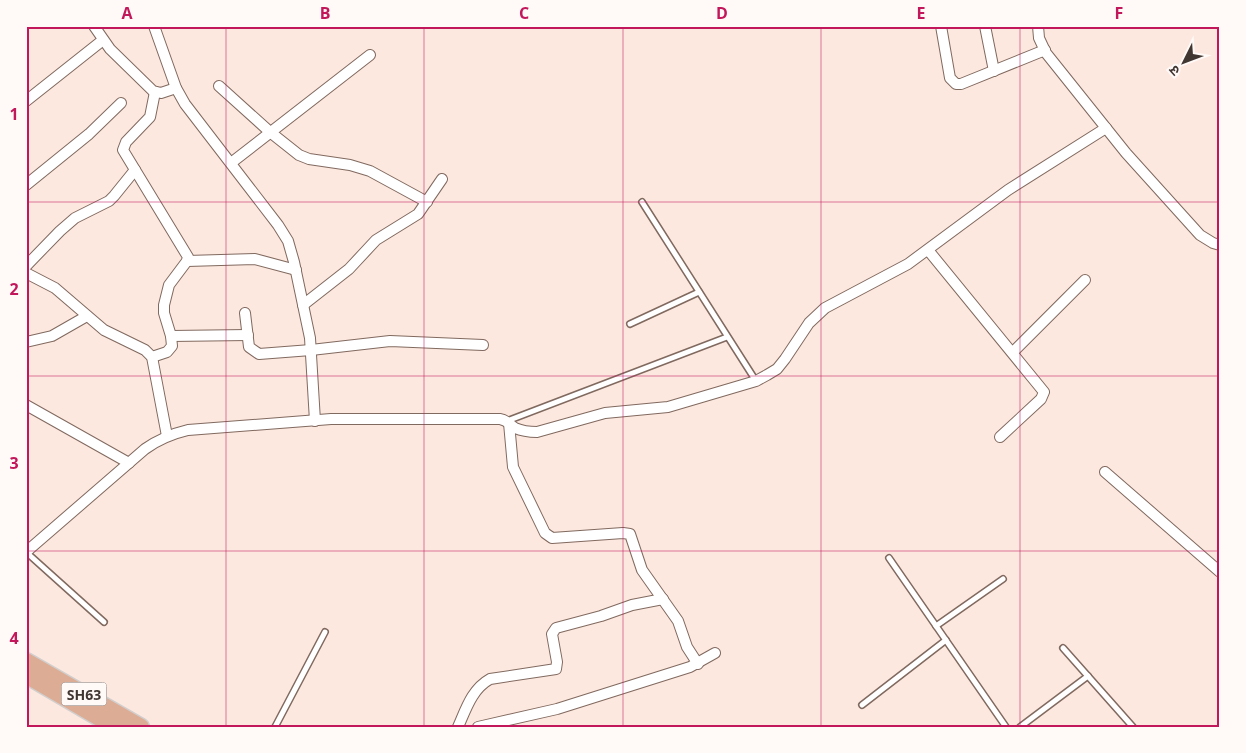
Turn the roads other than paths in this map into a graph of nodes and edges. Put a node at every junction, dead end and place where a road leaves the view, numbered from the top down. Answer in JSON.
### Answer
{"nodes":[{"id":1,"x":94,"y":26,"type":"edge"},
{"id":2,"x":154,"y":26,"type":"edge"},
{"id":3,"x":941,"y":26,"type":"edge"},
{"id":4,"x":985,"y":26,"type":"edge"},
{"id":5,"x":1038,"y":26,"type":"edge"},
{"id":6,"x":103,"y":40,"type":"junction"},
{"id":7,"x":1045,"y":50,"type":"junction"},
{"id":8,"x":370,"y":56,"type":"dead end"},
{"id":9,"x":994,"y":71,"type":"junction"},
{"id":10,"x":219,"y":86,"type":"dead end"},
{"id":11,"x":176,"y":88,"type":"junction"},
{"id":12,"x":155,"y":92,"type":"junction"},
{"id":13,"x":26,"y":101,"type":"edge"},
{"id":14,"x":122,"y":103,"type":"dead end"},
{"id":15,"x":1106,"y":128,"type":"junction"},
{"id":16,"x":270,"y":132,"type":"junction"},
{"id":17,"x":231,"y":163,"type":"junction"},
{"id":18,"x":135,"y":170,"type":"junction"},
{"id":19,"x":442,"y":179,"type":"dead end"},
{"id":20,"x":26,"y":186,"type":"edge"},
{"id":21,"x":427,"y":202,"type":"junction"},
{"id":22,"x":642,"y":202,"type":"dead end"},
{"id":23,"x":1220,"y":245,"type":"edge"},
{"id":24,"x":928,"y":250,"type":"junction"},
{"id":25,"x":187,"y":261,"type":"junction"},
{"id":26,"x":26,"y":266,"type":"edge"},
{"id":27,"x":296,"y":270,"type":"junction"},
{"id":28,"x":26,"y":273,"type":"edge"},
{"id":29,"x":1085,"y":280,"type":"dead end"},
{"id":30,"x":699,"y":292,"type":"junction"},
{"id":31,"x":303,"y":305,"type":"junction"},
{"id":32,"x":245,"y":313,"type":"dead end"},
{"id":33,"x":87,"y":316,"type":"junction"},
{"id":34,"x":630,"y":324,"type":"dead end"},
{"id":35,"x":248,"y":335,"type":"junction"},
{"id":36,"x":171,"y":336,"type":"junction"},
{"id":37,"x":727,"y":336,"type":"junction"},
{"id":38,"x":26,"y":342,"type":"edge"},
{"id":39,"x":483,"y":345,"type":"dead end"},
{"id":40,"x":311,"y":350,"type":"junction"},
{"id":41,"x":1013,"y":352,"type":"junction"},
{"id":42,"x":152,"y":357,"type":"junction"},
{"id":43,"x":756,"y":381,"type":"junction"},
{"id":44,"x":26,"y":406,"type":"edge"},
{"id":45,"x":315,"y":420,"type":"junction"},
{"id":46,"x":508,"y":422,"type":"junction"},
{"id":47,"x":167,"y":436,"type":"junction"},
{"id":48,"x":1000,"y":437,"type":"dead end"},
{"id":49,"x":129,"y":463,"type":"junction"},
{"id":50,"x":1105,"y":472,"type":"dead end"},
{"id":51,"x":26,"y":552,"type":"edge"},
{"id":52,"x":889,"y":558,"type":"dead end"},
{"id":53,"x":1220,"y":572,"type":"edge"},
{"id":54,"x":1003,"y":579,"type":"dead end"},
{"id":55,"x":663,"y":599,"type":"junction"},
{"id":56,"x":104,"y":622,"type":"dead end"},
{"id":57,"x":936,"y":626,"type":"junction"},
{"id":58,"x":325,"y":632,"type":"dead end"},
{"id":59,"x":946,"y":640,"type":"junction"},
{"id":60,"x":1063,"y":648,"type":"dead end"},
{"id":61,"x":715,"y":653,"type":"dead end"},
{"id":62,"x":26,"y":661,"type":"edge"},
{"id":63,"x":698,"y":664,"type":"junction"},
{"id":64,"x":26,"y":675,"type":"edge"},
{"id":65,"x":1088,"y":676,"type":"junction"},
{"id":66,"x":862,"y":705,"type":"dead end"},
{"id":67,"x":115,"y":727,"type":"edge"},
{"id":68,"x":141,"y":727,"type":"edge"},
{"id":69,"x":275,"y":727,"type":"edge"},
{"id":70,"x":458,"y":727,"type":"edge"},
{"id":71,"x":478,"y":727,"type":"edge"},
{"id":72,"x":1006,"y":727,"type":"edge"},
{"id":73,"x":1020,"y":727,"type":"edge"},
{"id":74,"x":1133,"y":727,"type":"edge"}],
"edges":[{"from":1,"to":6,"type":"street"},
{"from":2,"to":11,"type":"street"},
{"from":3,"to":9,"type":"street"},
{"from":4,"to":9,"type":"street"},
{"from":5,"to":7,"type":"street"},
{"from":6,"to":12,"type":"street"},
{"from":6,"to":13,"type":"street"},
{"from":7,"to":9,"type":"street"},
{"from":7,"to":15,"type":"street"},
{"from":8,"to":16,"type":"street"},
{"from":10,"to":16,"type":"street"},
{"from":11,"to":12,"type":"street"},
{"from":11,"to":17,"type":"street"},
{"from":12,"to":18,"type":"street"},
{"from":14,"to":20,"type":"street"},
{"from":15,"to":23,"type":"street"},
{"from":15,"to":24,"type":"street"},
{"from":16,"to":17,"type":"street"},
{"from":16,"to":21,"type":"street"},
{"from":17,"to":27,"type":"street"},
{"from":18,"to":25,"type":"street"},
{"from":18,"to":26,"type":"street"},
{"from":19,"to":21,"type":"street"},
{"from":21,"to":31,"type":"street"},
{"from":22,"to":30,"type":"lane"},
{"from":24,"to":41,"type":"street"},
{"from":24,"to":43,"type":"street"},
{"from":25,"to":27,"type":"street"},
{"from":25,"to":36,"type":"street"},
{"from":27,"to":31,"type":"street"},
{"from":28,"to":33,"type":"street"},
{"from":29,"to":41,"type":"street"},
{"from":30,"to":34,"type":"lane"},
{"from":30,"to":37,"type":"lane"},
{"from":31,"to":40,"type":"street"},
{"from":32,"to":35,"type":"street"},
{"from":33,"to":38,"type":"street"},
{"from":33,"to":42,"type":"street"},
{"from":35,"to":36,"type":"street"},
{"from":35,"to":40,"type":"street"},
{"from":36,"to":42,"type":"street"},
{"from":37,"to":43,"type":"lane"},
{"from":37,"to":46,"type":"lane"},
{"from":39,"to":40,"type":"street"},
{"from":40,"to":45,"type":"street"},
{"from":41,"to":48,"type":"street"},
{"from":42,"to":47,"type":"street"},
{"from":43,"to":46,"type":"street"},
{"from":44,"to":49,"type":"street"},
{"from":45,"to":46,"type":"street"},
{"from":45,"to":47,"type":"street"},
{"from":46,"to":55,"type":"street"},
{"from":47,"to":49,"type":"street"},
{"from":49,"to":51,"type":"street"},
{"from":50,"to":53,"type":"street"},
{"from":51,"to":56,"type":"lane"},
{"from":52,"to":57,"type":"lane"},
{"from":54,"to":57,"type":"lane"},
{"from":55,"to":63,"type":"street"},
{"from":55,"to":70,"type":"street"},
{"from":57,"to":59,"type":"lane"},
{"from":58,"to":69,"type":"lane"},
{"from":59,"to":66,"type":"lane"},
{"from":59,"to":72,"type":"lane"},
{"from":60,"to":65,"type":"lane"},
{"from":61,"to":63,"type":"street"},
{"from":62,"to":68,"type":"main road","number":"SH63"},
{"from":63,"to":71,"type":"street"},
{"from":64,"to":67,"type":"main road","number":"SH63"},
{"from":65,"to":73,"type":"lane"},
{"from":65,"to":74,"type":"lane"}]}
